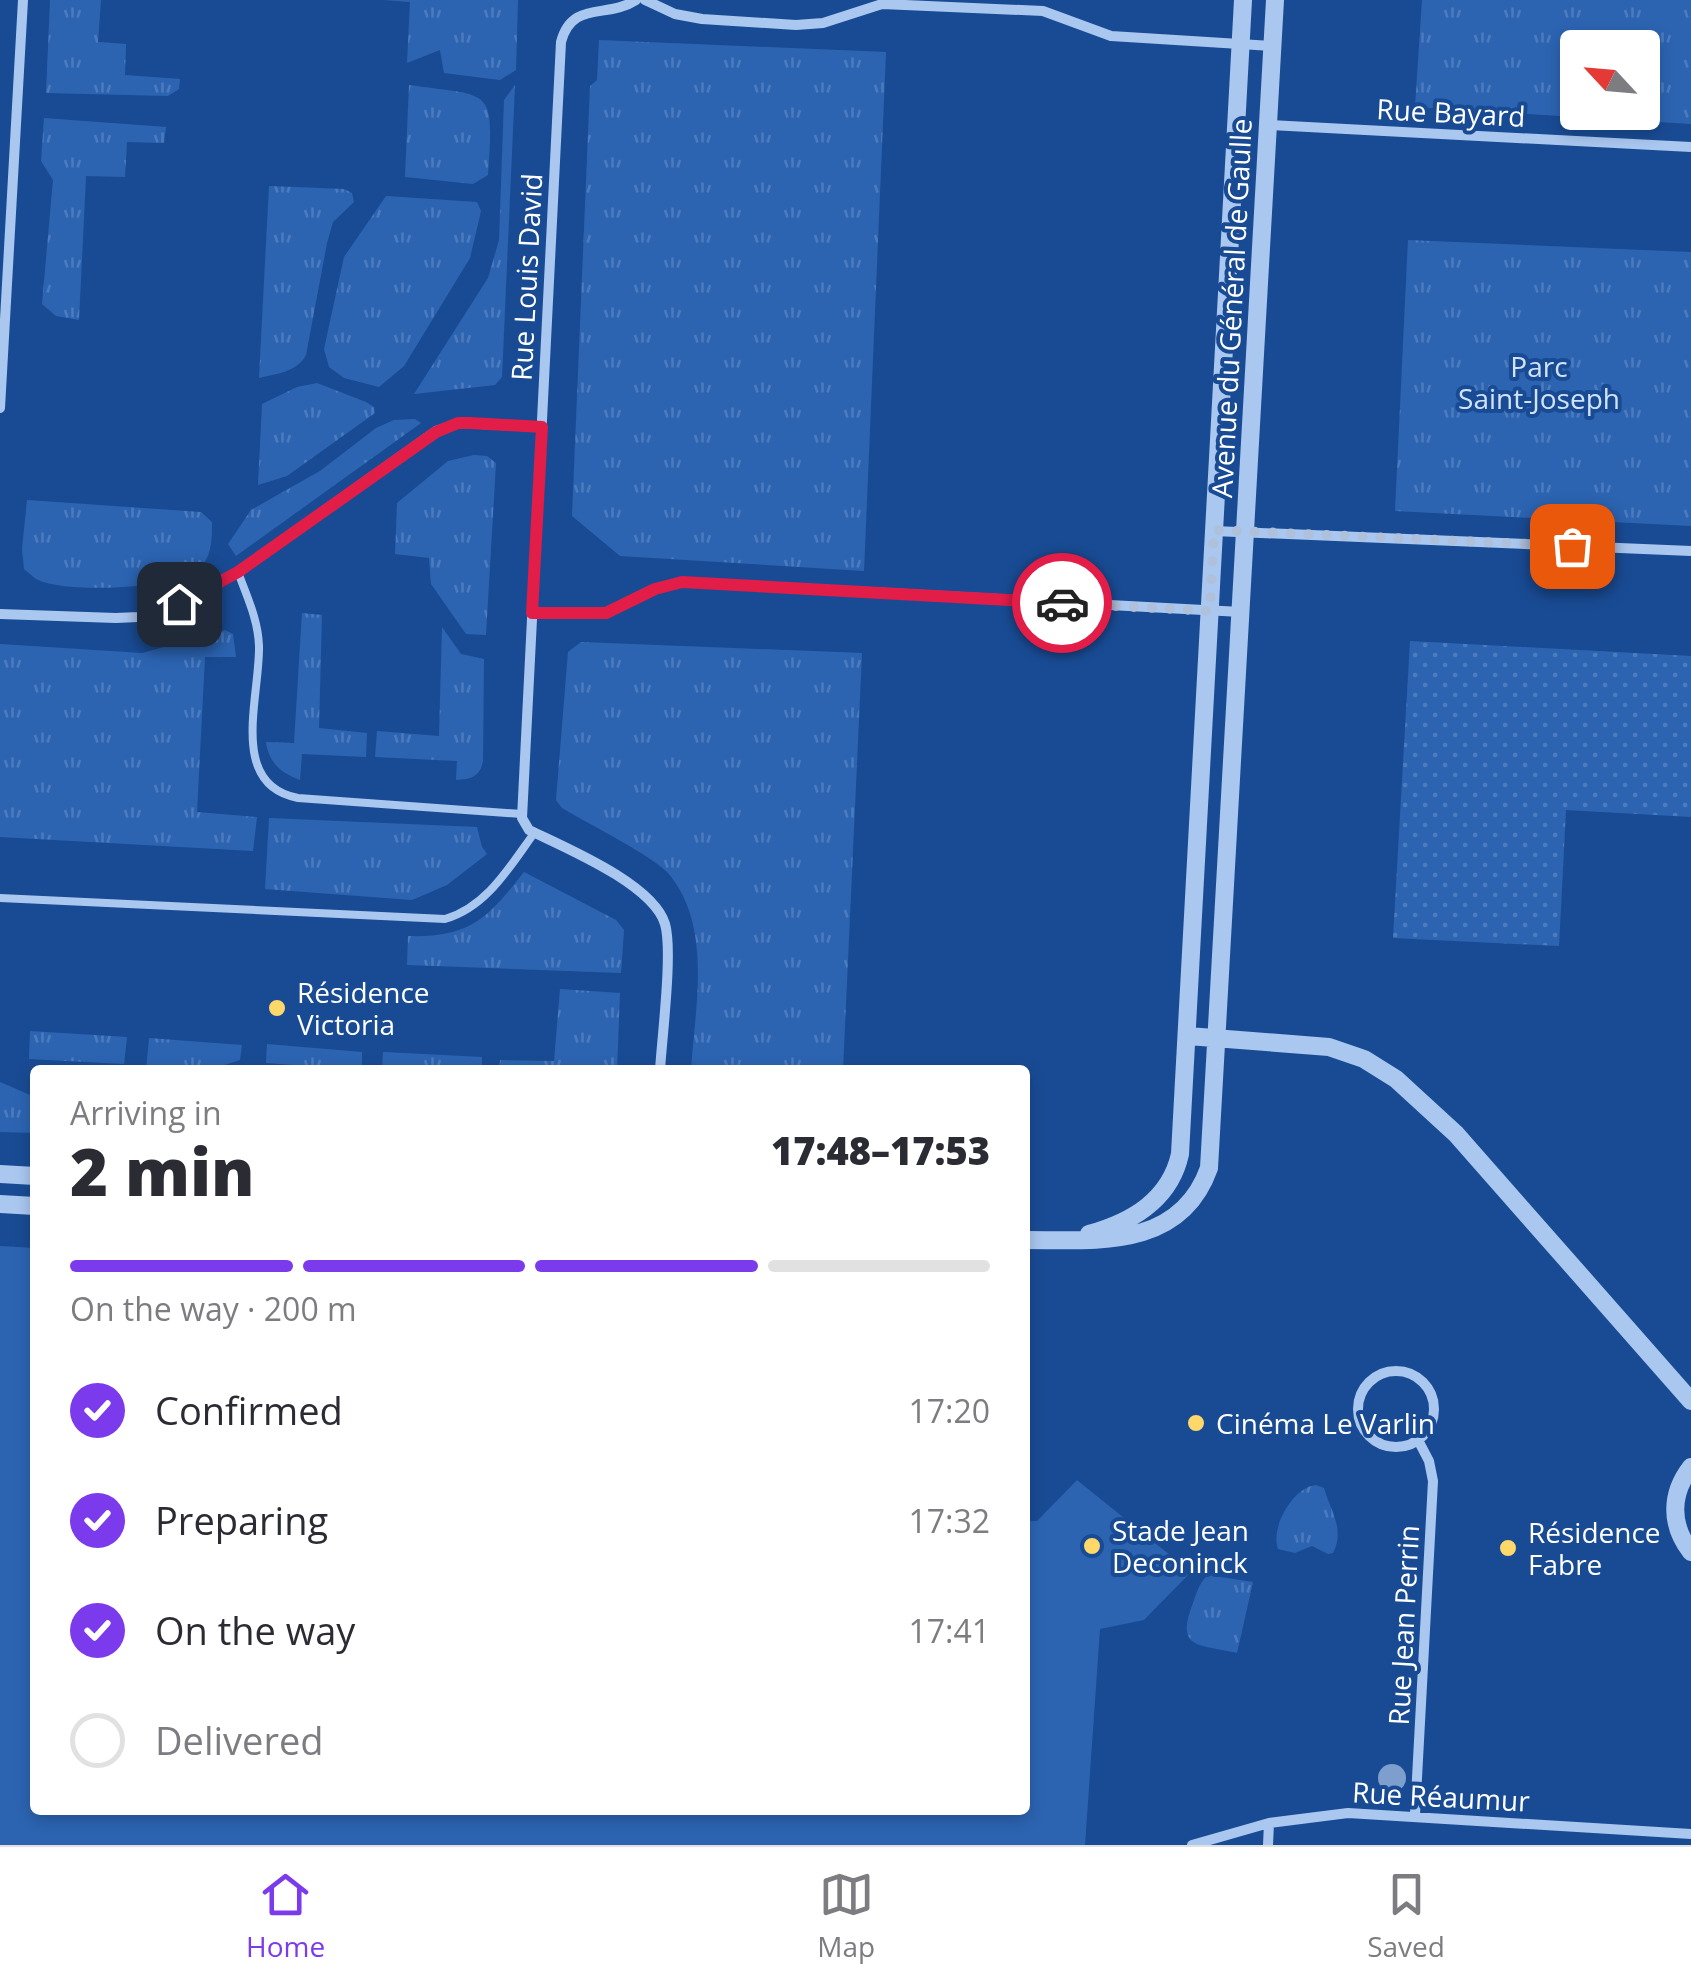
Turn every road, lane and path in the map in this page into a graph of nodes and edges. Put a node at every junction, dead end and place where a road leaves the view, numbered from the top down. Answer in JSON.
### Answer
{"nodes":[{"id":1,"x":23,"y":0,"type":"edge"},
{"id":2,"x":636,"y":0,"type":"edge"},
{"id":3,"x":645,"y":0,"type":"edge"},
{"id":4,"x":1243,"y":0,"type":"edge"},
{"id":5,"x":1275,"y":0,"type":"edge"},
{"id":6,"x":1240,"y":44,"type":"junction"},
{"id":7,"x":1272,"y":46,"type":"junction"},
{"id":8,"x":1268,"y":125,"type":"junction"},
{"id":9,"x":1691,"y":147,"type":"edge"},
{"id":10,"x":0,"y":408,"type":"edge"},
{"id":11,"x":542,"y":427,"type":"junction"},
{"id":12,"x":1214,"y":530,"type":"junction"},
{"id":13,"x":1246,"y":532,"type":"junction"},
{"id":14,"x":1691,"y":551,"type":"edge"},
{"id":15,"x":238,"y":572,"type":"junction"},
{"id":16,"x":1210,"y":611,"type":"junction"},
{"id":17,"x":1242,"y":612,"type":"junction"},
{"id":18,"x":532,"y":613,"type":"junction"},
{"id":19,"x":0,"y":614,"type":"edge"},
{"id":20,"x":522,"y":814,"type":"junction"},
{"id":21,"x":535,"y":832,"type":"junction"},
{"id":22,"x":0,"y":898,"type":"edge"},
{"id":23,"x":1188,"y":1036,"type":"junction"},
{"id":24,"x":1219,"y":1038,"type":"junction"},
{"id":25,"x":660,"y":1065,"type":"edge"},
{"id":26,"x":0,"y":1174,"type":"edge"},
{"id":27,"x":30,"y":1176,"type":"edge"},
{"id":28,"x":0,"y":1204,"type":"edge"},
{"id":29,"x":30,"y":1206,"type":"edge"},
{"id":30,"x":1030,"y":1240,"type":"edge"},
{"id":31,"x":1058,"y":1240,"type":"junction"},
{"id":32,"x":1691,"y":1401,"type":"edge"},
{"id":33,"x":1418,"y":1440,"type":"junction"},
{"id":34,"x":1691,"y":1466,"type":"edge"},
{"id":35,"x":1691,"y":1552,"type":"edge"},
{"id":36,"x":1414,"y":1815,"type":"junction"},
{"id":37,"x":1269,"y":1822,"type":"junction"},
{"id":38,"x":1691,"y":1834,"type":"edge"},
{"id":39,"x":1192,"y":1845,"type":"edge"},
{"id":40,"x":1268,"y":1845,"type":"edge"}],
"edges":[{"from":1,"to":10,"type":"street"},
{"from":2,"to":11,"type":"street","name":"Rue Louis David"},
{"from":3,"to":6,"type":"street"},
{"from":4,"to":6,"type":"street","name":"Avenue du Général de Gaulle"},
{"from":5,"to":7,"type":"street","name":"Avenue du Général de Gaulle"},
{"from":6,"to":7,"type":"street"},
{"from":6,"to":12,"type":"street","name":"Avenue du Général de Gaulle"},
{"from":7,"to":8,"type":"street","name":"Avenue du Général de Gaulle"},
{"from":8,"to":9,"type":"street","name":"Rue Bayard"},
{"from":8,"to":13,"type":"street","name":"Avenue du Général de Gaulle"},
{"from":11,"to":15,"type":"street"},
{"from":11,"to":18,"type":"street","name":"Rue Louis David"},
{"from":12,"to":13,"type":"street"},
{"from":12,"to":16,"type":"street","name":"Avenue du Général de Gaulle"},
{"from":13,"to":14,"type":"street"},
{"from":13,"to":17,"type":"street","name":"Avenue du Général de Gaulle"},
{"from":15,"to":19,"type":"street"},
{"from":15,"to":20,"type":"lane"},
{"from":16,"to":17,"type":"street"},
{"from":16,"to":18,"type":"street"},
{"from":16,"to":23,"type":"street","name":"Avenue du Général de Gaulle"},
{"from":17,"to":24,"type":"street","name":"Avenue du Général de Gaulle"},
{"from":18,"to":20,"type":"street","name":"Rue Louis David"},
{"from":20,"to":21,"type":"street"},
{"from":21,"to":22,"type":"lane"},
{"from":21,"to":25,"type":"street"},
{"from":23,"to":24,"type":"street"},
{"from":23,"to":31,"type":"street","name":"Avenue du Général de Gaulle"},
{"from":24,"to":31,"type":"street","name":"Avenue du Général de Gaulle"},
{"from":24,"to":32,"type":"street"},
{"from":26,"to":27,"type":"street"},
{"from":28,"to":29,"type":"street"},
{"from":30,"to":31,"type":"street"},
{"from":33,"to":33,"type":"street"},
{"from":33,"to":36,"type":"street","name":"Rue Jean Perrin"},
{"from":34,"to":35,"type":"street"},
{"from":36,"to":37,"type":"street","name":"Rue Réaumur"},
{"from":36,"to":38,"type":"street","name":"Rue Réaumur"},
{"from":37,"to":39,"type":"street","name":"Rue Réaumur"},
{"from":37,"to":40,"type":"street"}]}
